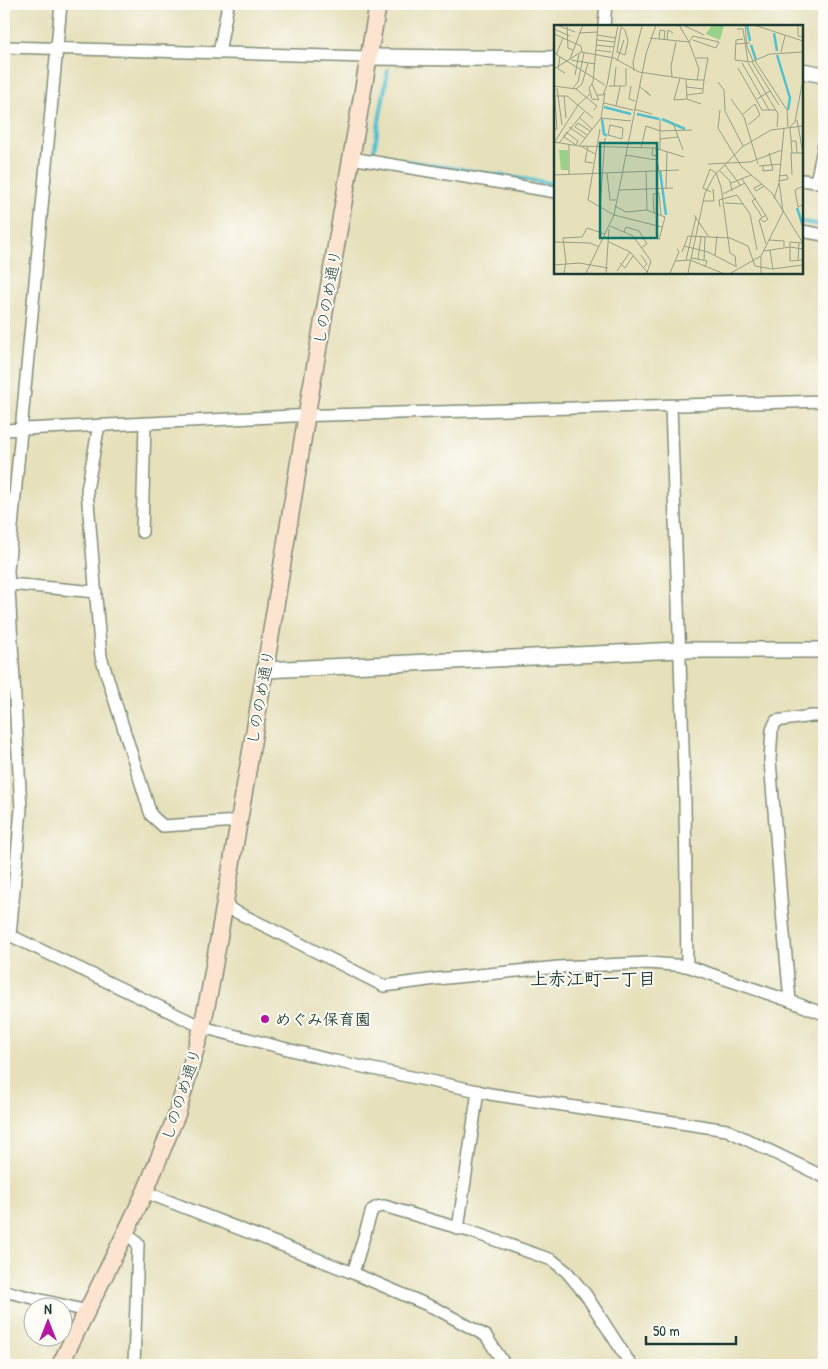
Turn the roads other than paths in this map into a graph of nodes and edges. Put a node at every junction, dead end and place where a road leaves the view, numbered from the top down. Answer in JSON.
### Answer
{"nodes":[{"id":1,"x":60,"y":4,"type":"edge"},
{"id":2,"x":228,"y":4,"type":"edge"},
{"id":3,"x":376,"y":4,"type":"edge"},
{"id":4,"x":606,"y":4,"type":"edge"},
{"id":5,"x":604,"y":25,"type":"edge"},
{"id":6,"x":4,"y":47,"type":"edge"},
{"id":7,"x":56,"y":49,"type":"junction"},
{"id":8,"x":219,"y":53,"type":"junction"},
{"id":9,"x":368,"y":57,"type":"junction"},
{"id":10,"x":554,"y":58,"type":"edge"},
{"id":11,"x":803,"y":72,"type":"edge"},
{"id":12,"x":824,"y":75,"type":"edge"},
{"id":13,"x":824,"y":144,"type":"edge"},
{"id":14,"x":351,"y":158,"type":"junction"},
{"id":15,"x":803,"y":180,"type":"edge"},
{"id":16,"x":554,"y":192,"type":"edge"},
{"id":17,"x":803,"y":231,"type":"edge"},
{"id":18,"x":824,"y":235,"type":"edge"},
{"id":19,"x":824,"y":401,"type":"edge"},
{"id":20,"x":672,"y":406,"type":"junction"},
{"id":21,"x":306,"y":416,"type":"junction"},
{"id":22,"x":145,"y":423,"type":"junction"},
{"id":23,"x":99,"y":426,"type":"junction"},
{"id":24,"x":21,"y":429,"type":"junction"},
{"id":25,"x":4,"y":430,"type":"edge"},
{"id":26,"x":142,"y":532,"type":"dead end"},
{"id":27,"x":9,"y":584,"type":"junction"},
{"id":28,"x":96,"y":592,"type":"junction"},
{"id":29,"x":679,"y":650,"type":"junction"},
{"id":30,"x":824,"y":650,"type":"edge"},
{"id":31,"x":265,"y":670,"type":"junction"},
{"id":32,"x":824,"y":716,"type":"edge"},
{"id":33,"x":238,"y":821,"type":"junction"},
{"id":34,"x":224,"y":906,"type":"junction"},
{"id":35,"x":7,"y":934,"type":"edge"},
{"id":36,"x":687,"y":966,"type":"junction"},
{"id":37,"x":790,"y":1001,"type":"junction"},
{"id":38,"x":824,"y":1014,"type":"edge"},
{"id":39,"x":202,"y":1027,"type":"junction"},
{"id":40,"x":478,"y":1091,"type":"junction"},
{"id":41,"x":824,"y":1177,"type":"edge"},
{"id":42,"x":145,"y":1192,"type":"junction"},
{"id":43,"x":458,"y":1229,"type":"junction"},
{"id":44,"x":126,"y":1232,"type":"junction"},
{"id":45,"x":353,"y":1273,"type":"junction"},
{"id":46,"x":4,"y":1291,"type":"edge"},
{"id":47,"x":87,"y":1311,"type":"junction"},
{"id":48,"x":60,"y":1365,"type":"edge"},
{"id":49,"x":134,"y":1365,"type":"edge"},
{"id":50,"x":505,"y":1365,"type":"edge"},
{"id":51,"x":631,"y":1365,"type":"edge"}],
"edges":[{"from":1,"to":7,"type":"street"},
{"from":2,"to":8,"type":"street"},
{"from":3,"to":9,"type":"main road","name":"しののめ通り"},
{"from":4,"to":5,"type":"street"},
{"from":6,"to":7,"type":"street"},
{"from":7,"to":8,"type":"street"},
{"from":7,"to":24,"type":"street"},
{"from":8,"to":9,"type":"street"},
{"from":9,"to":10,"type":"street"},
{"from":9,"to":14,"type":"main road","name":"しののめ通り"},
{"from":11,"to":12,"type":"street"},
{"from":13,"to":15,"type":"street"},
{"from":14,"to":16,"type":"street"},
{"from":14,"to":21,"type":"main road","name":"しののめ通り"},
{"from":17,"to":18,"type":"street"},
{"from":19,"to":20,"type":"street"},
{"from":20,"to":21,"type":"street"},
{"from":20,"to":29,"type":"street"},
{"from":21,"to":22,"type":"street"},
{"from":21,"to":31,"type":"main road","name":"しののめ通り"},
{"from":22,"to":23,"type":"street"},
{"from":22,"to":26,"type":"street"},
{"from":23,"to":24,"type":"street"},
{"from":23,"to":28,"type":"street"},
{"from":24,"to":25,"type":"street"},
{"from":24,"to":27,"type":"street"},
{"from":27,"to":28,"type":"street"},
{"from":27,"to":35,"type":"street"},
{"from":28,"to":33,"type":"street"},
{"from":29,"to":30,"type":"street"},
{"from":29,"to":31,"type":"street"},
{"from":29,"to":36,"type":"street"},
{"from":31,"to":33,"type":"main road","name":"しののめ通り"},
{"from":32,"to":37,"type":"street"},
{"from":33,"to":34,"type":"main road","name":"しののめ通り"},
{"from":34,"to":36,"type":"street"},
{"from":34,"to":39,"type":"main road","name":"しののめ通り"},
{"from":35,"to":39,"type":"street"},
{"from":36,"to":37,"type":"street"},
{"from":37,"to":38,"type":"street"},
{"from":39,"to":40,"type":"street"},
{"from":39,"to":42,"type":"main road","name":"しののめ通り"},
{"from":40,"to":41,"type":"street"},
{"from":40,"to":43,"type":"street"},
{"from":42,"to":44,"type":"main road","name":"しののめ通り"},
{"from":42,"to":45,"type":"street"},
{"from":43,"to":45,"type":"street"},
{"from":43,"to":51,"type":"street"},
{"from":44,"to":47,"type":"main road","name":"しののめ通り"},
{"from":44,"to":49,"type":"street"},
{"from":45,"to":50,"type":"street"},
{"from":46,"to":47,"type":"street"},
{"from":47,"to":48,"type":"main road","name":"しののめ通り"}]}
